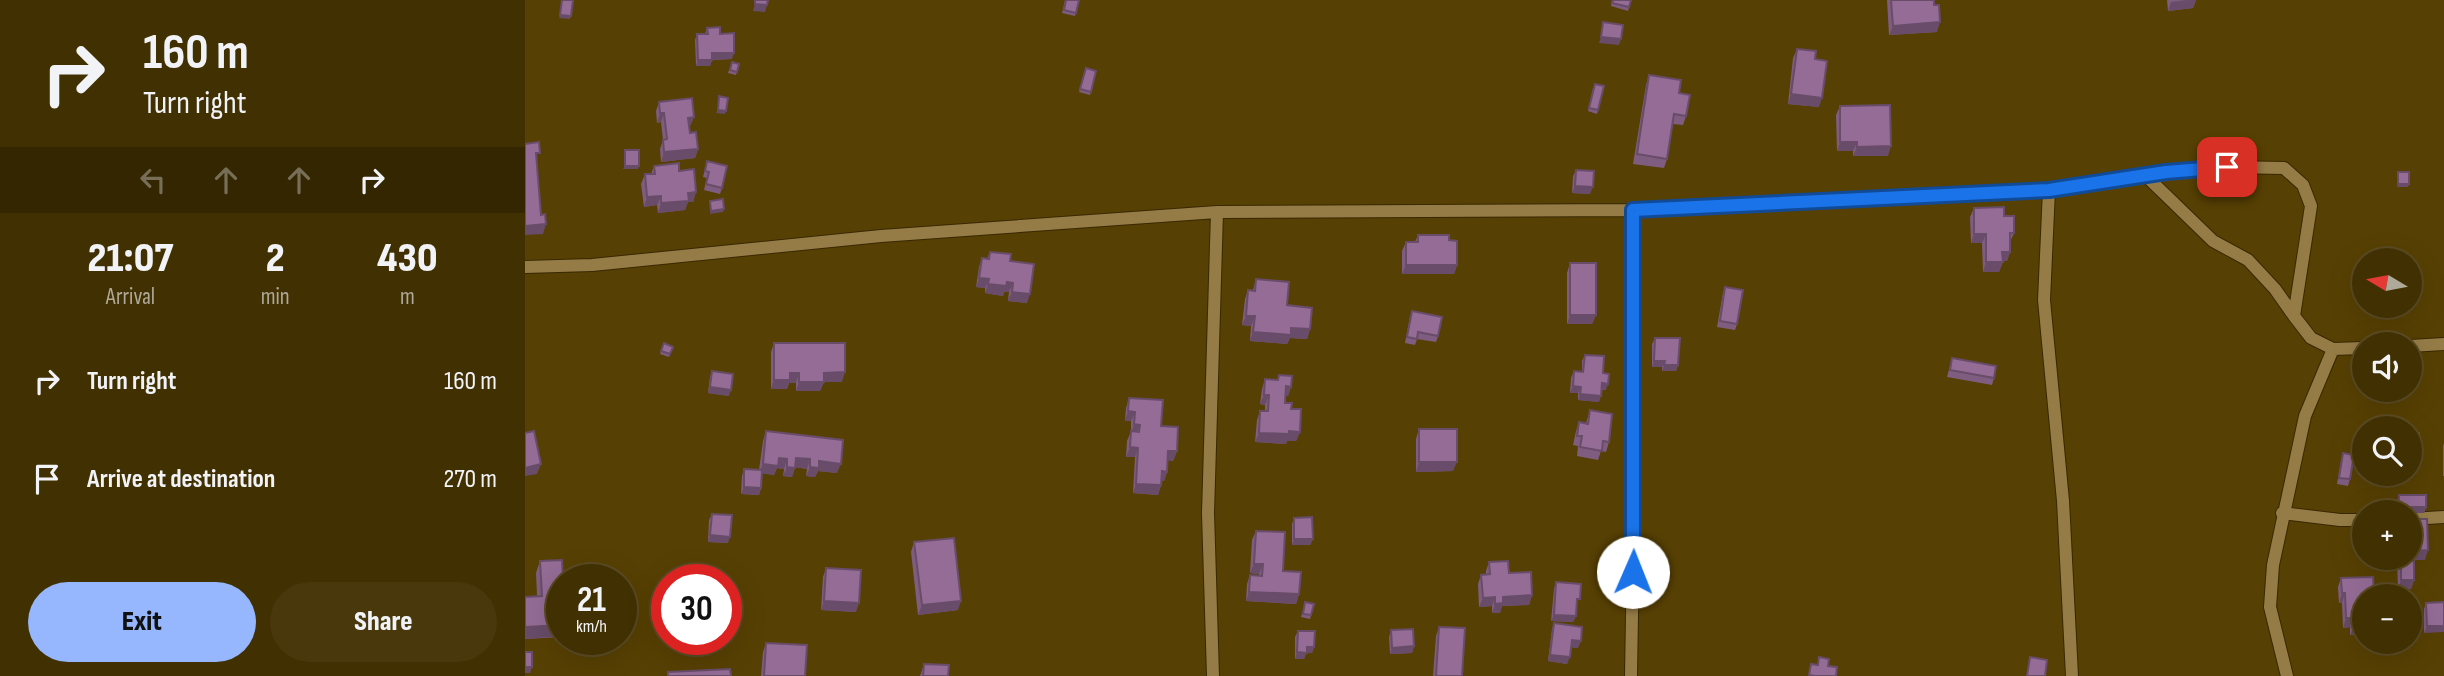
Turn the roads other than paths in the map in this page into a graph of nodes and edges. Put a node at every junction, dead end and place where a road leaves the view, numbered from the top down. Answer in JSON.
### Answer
{"nodes":[{"id":1,"x":2145,"y":175,"type":"junction"},
{"id":2,"x":2049,"y":190,"type":"junction"},
{"id":3,"x":1633,"y":210,"type":"junction"},
{"id":4,"x":1217,"y":212,"type":"junction"},
{"id":5,"x":525,"y":267,"type":"edge"},
{"id":6,"x":2294,"y":316,"type":"junction"},
{"id":7,"x":2444,"y":344,"type":"edge"},
{"id":8,"x":2422,"y":345,"type":"edge"},
{"id":9,"x":2352,"y":348,"type":"edge"},
{"id":10,"x":2333,"y":349,"type":"junction"},
{"id":11,"x":2282,"y":513,"type":"junction"},
{"id":12,"x":2444,"y":517,"type":"edge"},
{"id":13,"x":2422,"y":518,"type":"edge"},
{"id":14,"x":2352,"y":520,"type":"edge"},
{"id":15,"x":1213,"y":676,"type":"edge"},
{"id":16,"x":1631,"y":676,"type":"edge"},
{"id":17,"x":2072,"y":676,"type":"edge"},
{"id":18,"x":2287,"y":676,"type":"edge"}],
"edges":[{"from":1,"to":2,"type":"street"},
{"from":1,"to":6,"type":"street"},
{"from":1,"to":6,"type":"street"},
{"from":2,"to":3,"type":"street"},
{"from":2,"to":17,"type":"street"},
{"from":3,"to":4,"type":"street"},
{"from":3,"to":16,"type":"street"},
{"from":4,"to":5,"type":"street"},
{"from":4,"to":15,"type":"street"},
{"from":6,"to":10,"type":"street"},
{"from":7,"to":8,"type":"street"},
{"from":9,"to":10,"type":"street"},
{"from":10,"to":11,"type":"street"},
{"from":11,"to":14,"type":"street"},
{"from":11,"to":18,"type":"street"},
{"from":12,"to":13,"type":"street"}]}
